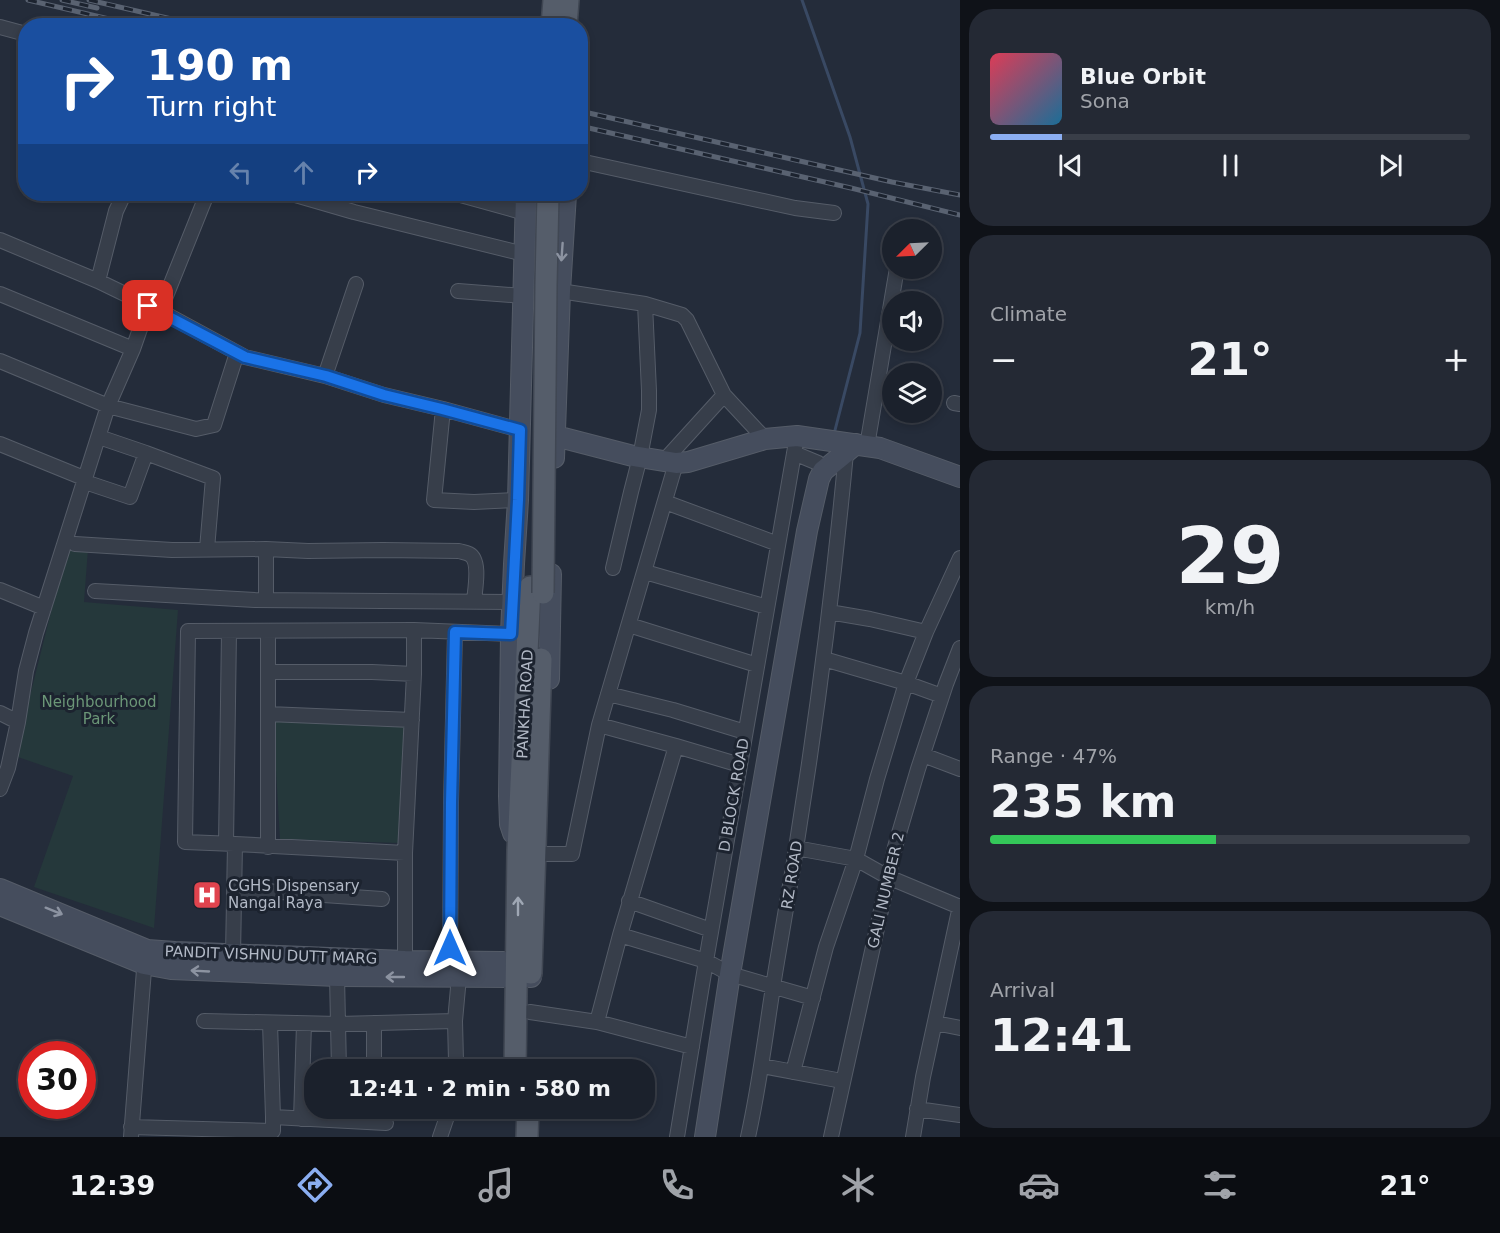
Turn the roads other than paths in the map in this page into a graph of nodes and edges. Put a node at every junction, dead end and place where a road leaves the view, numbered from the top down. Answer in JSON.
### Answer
{"nodes":[{"id":1,"x":554,"y":0,"type":"edge"},
{"id":2,"x":568,"y":0,"type":"edge"},
{"id":3,"x":553,"y":18,"type":"edge"},
{"id":4,"x":567,"y":18,"type":"edge"},
{"id":5,"x":0,"y":27,"type":"edge"},
{"id":6,"x":18,"y":32,"type":"edge"},
{"id":7,"x":588,"y":163,"type":"edge"},
{"id":8,"x":121,"y":201,"type":"edge"},
{"id":9,"x":204,"y":201,"type":"edge"},
{"id":10,"x":316,"y":201,"type":"edge"},
{"id":11,"x":510,"y":201,"type":"edge"},
{"id":12,"x":534,"y":201,"type":"edge"},
{"id":13,"x":548,"y":201,"type":"edge"},
{"id":14,"x":566,"y":201,"type":"edge"},
{"id":15,"x":525,"y":203,"type":"edge"},
{"id":16,"x":834,"y":213,"type":"dead end"},
{"id":17,"x":0,"y":240,"type":"edge"},
{"id":18,"x":524,"y":254,"type":"junction"},
{"id":19,"x":894,"y":279,"type":"edge"},
{"id":20,"x":99,"y":281,"type":"junction"},
{"id":21,"x":356,"y":284,"type":"dead end"},
{"id":22,"x":458,"y":291,"type":"dead end"},
{"id":23,"x":560,"y":291,"type":"junction"},
{"id":24,"x":0,"y":294,"type":"edge"},
{"id":25,"x":523,"y":296,"type":"junction"},
{"id":26,"x":645,"y":304,"type":"junction"},
{"id":27,"x":154,"y":309,"type":"junction"},
{"id":28,"x":133,"y":349,"type":"junction"},
{"id":29,"x":237,"y":353,"type":"junction"},
{"id":30,"x":0,"y":360,"type":"edge"},
{"id":31,"x":326,"y":376,"type":"junction"},
{"id":32,"x":724,"y":395,"type":"junction"},
{"id":33,"x":108,"y":406,"type":"junction"},
{"id":34,"x":442,"y":409,"type":"junction"},
{"id":35,"x":520,"y":428,"type":"junction"},
{"id":36,"x":555,"y":436,"type":"junction"},
{"id":37,"x":99,"y":437,"type":"junction"},
{"id":38,"x":765,"y":439,"type":"junction"},
{"id":39,"x":0,"y":444,"type":"edge"},
{"id":40,"x":796,"y":445,"type":"junction"},
{"id":41,"x":856,"y":448,"type":"junction"},
{"id":42,"x":146,"y":453,"type":"junction"},
{"id":43,"x":640,"y":457,"type":"junction"},
{"id":44,"x":670,"y":462,"type":"junction"},
{"id":45,"x":825,"y":469,"type":"junction"},
{"id":46,"x":960,"y":477,"type":"edge"},
{"id":47,"x":85,"y":480,"type":"junction"},
{"id":48,"x":518,"y":500,"type":"junction"},
{"id":49,"x":665,"y":502,"type":"junction"},
{"id":50,"x":75,"y":544,"type":"dead end"},
{"id":51,"x":778,"y":544,"type":"junction"},
{"id":52,"x":207,"y":549,"type":"junction"},
{"id":53,"x":266,"y":549,"type":"junction"},
{"id":54,"x":960,"y":558,"type":"edge"},
{"id":55,"x":613,"y":568,"type":"dead end"},
{"id":56,"x":645,"y":572,"type":"junction"},
{"id":57,"x":0,"y":590,"type":"edge"},
{"id":58,"x":536,"y":590,"type":"junction"},
{"id":59,"x":95,"y":591,"type":"dead end"},
{"id":60,"x":266,"y":600,"type":"junction"},
{"id":61,"x":474,"y":601,"type":"junction"},
{"id":62,"x":512,"y":602,"type":"junction"},
{"id":63,"x":767,"y":607,"type":"junction"},
{"id":64,"x":44,"y":608,"type":"junction"},
{"id":65,"x":829,"y":612,"type":"junction"},
{"id":66,"x":629,"y":625,"type":"junction"},
{"id":67,"x":414,"y":630,"type":"junction"},
{"id":68,"x":229,"y":631,"type":"junction"},
{"id":69,"x":268,"y":631,"type":"junction"},
{"id":70,"x":455,"y":632,"type":"junction"},
{"id":71,"x":926,"y":632,"type":"junction"},
{"id":72,"x":511,"y":634,"type":"junction"},
{"id":73,"x":960,"y":648,"type":"edge"},
{"id":74,"x":824,"y":659,"type":"junction"},
{"id":75,"x":757,"y":665,"type":"junction"},
{"id":76,"x":268,"y":672,"type":"junction"},
{"id":77,"x":414,"y":674,"type":"junction"},
{"id":78,"x":906,"y":683,"type":"junction"},
{"id":79,"x":608,"y":694,"type":"junction"},
{"id":80,"x":942,"y":696,"type":"junction"},
{"id":81,"x":0,"y":713,"type":"edge"},
{"id":82,"x":268,"y":714,"type":"junction"},
{"id":83,"x":412,"y":720,"type":"junction"},
{"id":84,"x":18,"y":722,"type":"junction"},
{"id":85,"x":599,"y":725,"type":"junction"},
{"id":86,"x":745,"y":732,"type":"junction"},
{"id":87,"x":676,"y":746,"type":"junction"},
{"id":88,"x":922,"y":755,"type":"junction"},
{"id":89,"x":740,"y":765,"type":"junction"},
{"id":90,"x":960,"y":768,"type":"edge"},
{"id":91,"x":0,"y":789,"type":"edge"},
{"id":92,"x":230,"y":844,"type":"junction"},
{"id":93,"x":268,"y":847,"type":"junction"},
{"id":94,"x":796,"y":848,"type":"junction"},
{"id":95,"x":527,"y":852,"type":"junction"},
{"id":96,"x":405,"y":853,"type":"junction"},
{"id":97,"x":855,"y":859,"type":"junction"},
{"id":98,"x":888,"y":877,"type":"junction"},
{"id":99,"x":0,"y":889,"type":"edge"},
{"id":100,"x":234,"y":889,"type":"junction"},
{"id":101,"x":382,"y":899,"type":"dead end"},
{"id":102,"x":629,"y":901,"type":"junction"},
{"id":103,"x":0,"y":905,"type":"edge"},
{"id":104,"x":960,"y":906,"type":"edge"},
{"id":105,"x":711,"y":930,"type":"junction"},
{"id":106,"x":620,"y":934,"type":"junction"},
{"id":107,"x":233,"y":954,"type":"junction"},
{"id":108,"x":145,"y":957,"type":"junction"},
{"id":109,"x":405,"y":961,"type":"junction"},
{"id":110,"x":706,"y":961,"type":"junction"},
{"id":111,"x":454,"y":969,"type":"junction"},
{"id":112,"x":524,"y":970,"type":"junction"},
{"id":113,"x":730,"y":974,"type":"junction"},
{"id":114,"x":337,"y":976,"type":"junction"},
{"id":115,"x":773,"y":987,"type":"junction"},
{"id":116,"x":813,"y":998,"type":"junction"},
{"id":117,"x":530,"y":1012,"type":"junction"},
{"id":118,"x":204,"y":1021,"type":"dead end"},
{"id":119,"x":455,"y":1021,"type":"junction"},
{"id":120,"x":597,"y":1022,"type":"junction"},
{"id":121,"x":270,"y":1023,"type":"junction"},
{"id":122,"x":374,"y":1023,"type":"junction"},
{"id":123,"x":935,"y":1023,"type":"junction"},
{"id":124,"x":304,"y":1024,"type":"junction"},
{"id":125,"x":338,"y":1024,"type":"junction"},
{"id":126,"x":960,"y":1028,"type":"edge"},
{"id":127,"x":692,"y":1047,"type":"junction"},
{"id":128,"x":339,"y":1059,"type":"edge"},
{"id":129,"x":374,"y":1059,"type":"edge"},
{"id":130,"x":456,"y":1059,"type":"edge"},
{"id":131,"x":516,"y":1059,"type":"edge"},
{"id":132,"x":529,"y":1059,"type":"edge"},
{"id":133,"x":762,"y":1066,"type":"junction"},
{"id":134,"x":793,"y":1072,"type":"junction"},
{"id":135,"x":842,"y":1081,"type":"junction"},
{"id":136,"x":917,"y":1109,"type":"junction"},
{"id":137,"x":960,"y":1115,"type":"edge"},
{"id":138,"x":273,"y":1117,"type":"junction"},
{"id":139,"x":301,"y":1119,"type":"junction"},
{"id":140,"x":304,"y":1119,"type":"edge"},
{"id":141,"x":363,"y":1119,"type":"edge"},
{"id":142,"x":446,"y":1119,"type":"edge"},
{"id":143,"x":514,"y":1119,"type":"edge"},
{"id":144,"x":528,"y":1119,"type":"edge"},
{"id":145,"x":386,"y":1123,"type":"dead end"},
{"id":146,"x":131,"y":1132,"type":"edge"},
{"id":147,"x":440,"y":1137,"type":"edge"},
{"id":148,"x":514,"y":1137,"type":"edge"},
{"id":149,"x":527,"y":1137,"type":"edge"},
{"id":150,"x":677,"y":1137,"type":"edge"},
{"id":151,"x":705,"y":1137,"type":"edge"},
{"id":152,"x":748,"y":1137,"type":"edge"},
{"id":153,"x":831,"y":1137,"type":"edge"},
{"id":154,"x":913,"y":1137,"type":"edge"}],
"edges":[{"from":1,"to":3,"type":"main road"},
{"from":2,"to":4,"type":"main road"},
{"from":5,"to":6,"type":"street"},
{"from":7,"to":16,"type":"street"},
{"from":8,"to":20,"type":"street"},
{"from":9,"to":27,"type":"street"},
{"from":10,"to":18,"type":"street"},
{"from":11,"to":15,"type":"street"},
{"from":12,"to":58,"type":"main road","name":"PANKHA ROAD"},
{"from":13,"to":58,"type":"main road","name":"PANKHA ROAD","bridge":true},
{"from":14,"to":23,"type":"street","one_way":true},
{"from":15,"to":18,"type":"street"},
{"from":17,"to":20,"type":"street"},
{"from":18,"to":25,"type":"street"},
{"from":19,"to":41,"type":"street","name":"RZ ROAD"},
{"from":20,"to":27,"type":"street"},
{"from":21,"to":31,"type":"street"},
{"from":22,"to":25,"type":"street"},
{"from":23,"to":26,"type":"street"},
{"from":23,"to":36,"type":"street"},
{"from":24,"to":28,"type":"street"},
{"from":25,"to":35,"type":"street"},
{"from":26,"to":32,"type":"street"},
{"from":26,"to":43,"type":"street"},
{"from":27,"to":28,"type":"street"},
{"from":27,"to":29,"type":"street"},
{"from":28,"to":33,"type":"street"},
{"from":29,"to":31,"type":"street"},
{"from":29,"to":33,"type":"street"},
{"from":30,"to":33,"type":"street"},
{"from":31,"to":34,"type":"street"},
{"from":32,"to":38,"type":"street"},
{"from":32,"to":44,"type":"street"},
{"from":33,"to":37,"type":"street"},
{"from":34,"to":35,"type":"street"},
{"from":34,"to":48,"type":"street"},
{"from":35,"to":36,"type":"street"},
{"from":35,"to":48,"type":"street"},
{"from":36,"to":43,"type":"street"},
{"from":36,"to":95,"type":"street"},
{"from":37,"to":42,"type":"street"},
{"from":37,"to":47,"type":"street"},
{"from":38,"to":40,"type":"street"},
{"from":38,"to":44,"type":"street"},
{"from":39,"to":47,"type":"street"},
{"from":40,"to":41,"type":"street"},
{"from":40,"to":45,"type":"street"},
{"from":40,"to":51,"type":"street","name":"D BLOCK ROAD"},
{"from":41,"to":45,"type":"street"},
{"from":41,"to":46,"type":"street"},
{"from":41,"to":65,"type":"street","name":"RZ ROAD"},
{"from":42,"to":47,"type":"street"},
{"from":42,"to":52,"type":"street"},
{"from":43,"to":44,"type":"street"},
{"from":43,"to":55,"type":"street"},
{"from":44,"to":49,"type":"street"},
{"from":45,"to":113,"type":"street"},
{"from":47,"to":64,"type":"street"},
{"from":48,"to":62,"type":"street"},
{"from":49,"to":51,"type":"street"},
{"from":49,"to":56,"type":"street"},
{"from":50,"to":52,"type":"street"},
{"from":51,"to":63,"type":"street","name":"D BLOCK ROAD"},
{"from":52,"to":53,"type":"street"},
{"from":53,"to":60,"type":"street"},
{"from":53,"to":61,"type":"street"},
{"from":54,"to":71,"type":"street"},
{"from":56,"to":63,"type":"street"},
{"from":56,"to":66,"type":"street"},
{"from":57,"to":64,"type":"street"},
{"from":58,"to":95,"type":"main road","name":"PANKHA ROAD"},
{"from":59,"to":60,"type":"street"},
{"from":60,"to":61,"type":"street"},
{"from":61,"to":62,"type":"street"},
{"from":62,"to":72,"type":"street"},
{"from":63,"to":75,"type":"street","name":"D BLOCK ROAD"},
{"from":64,"to":84,"type":"street"},
{"from":65,"to":71,"type":"street"},
{"from":65,"to":74,"type":"street","name":"RZ ROAD"},
{"from":66,"to":75,"type":"street"},
{"from":66,"to":79,"type":"street"},
{"from":67,"to":69,"type":"street"},
{"from":67,"to":70,"type":"street"},
{"from":67,"to":77,"type":"street"},
{"from":68,"to":69,"type":"street"},
{"from":68,"to":92,"type":"street"},
{"from":68,"to":92,"type":"street"},
{"from":69,"to":76,"type":"street"},
{"from":70,"to":72,"type":"street"},
{"from":70,"to":111,"type":"street"},
{"from":71,"to":78,"type":"street"},
{"from":72,"to":95,"type":"street"},
{"from":73,"to":80,"type":"street","name":"GALI NUMBER 2"},
{"from":74,"to":78,"type":"street"},
{"from":74,"to":94,"type":"street","name":"RZ ROAD"},
{"from":75,"to":86,"type":"street","name":"D BLOCK ROAD"},
{"from":76,"to":77,"type":"street"},
{"from":76,"to":82,"type":"street"},
{"from":77,"to":83,"type":"street"},
{"from":78,"to":80,"type":"street"},
{"from":78,"to":97,"type":"street"},
{"from":79,"to":85,"type":"street"},
{"from":79,"to":86,"type":"street"},
{"from":80,"to":88,"type":"street","name":"GALI NUMBER 2"},
{"from":81,"to":84,"type":"street"},
{"from":82,"to":83,"type":"street"},
{"from":82,"to":93,"type":"street"},
{"from":83,"to":96,"type":"street"},
{"from":84,"to":91,"type":"street"},
{"from":85,"to":87,"type":"street"},
{"from":85,"to":95,"type":"street"},
{"from":86,"to":89,"type":"street","name":"D BLOCK ROAD"},
{"from":87,"to":89,"type":"street"},
{"from":87,"to":102,"type":"street"},
{"from":88,"to":90,"type":"street"},
{"from":88,"to":98,"type":"street","name":"GALI NUMBER 2"},
{"from":89,"to":105,"type":"street","name":"D BLOCK ROAD"},
{"from":92,"to":93,"type":"street"},
{"from":92,"to":100,"type":"street"},
{"from":93,"to":96,"type":"street"},
{"from":94,"to":97,"type":"street"},
{"from":94,"to":115,"type":"street","name":"RZ ROAD"},
{"from":95,"to":112,"type":"main road","name":"PANKHA ROAD"},
{"from":96,"to":109,"type":"street"},
{"from":97,"to":98,"type":"street"},
{"from":97,"to":116,"type":"street"},
{"from":98,"to":104,"type":"street"},
{"from":98,"to":135,"type":"street","name":"GALI NUMBER 2"},
{"from":99,"to":108,"type":"street","name":"PANDIT VISHNU DUTT MARG","one_way":true},
{"from":100,"to":101,"type":"street"},
{"from":100,"to":107,"type":"street"},
{"from":102,"to":105,"type":"street"},
{"from":102,"to":106,"type":"street"},
{"from":103,"to":108,"type":"street","name":"PANDIT VISHNU DUTT MARG"},
{"from":104,"to":123,"type":"street"},
{"from":105,"to":110,"type":"street","name":"D BLOCK ROAD"},
{"from":106,"to":110,"type":"street"},
{"from":106,"to":120,"type":"street"},
{"from":107,"to":108,"type":"street","name":"PANDIT VISHNU DUTT MARG"},
{"from":107,"to":109,"type":"street","name":"PANDIT VISHNU DUTT MARG"},
{"from":114,"to":108,"type":"street","name":"PANDIT VISHNU DUTT MARG","one_way":true},
{"from":108,"to":146,"type":"street"},
{"from":109,"to":111,"type":"street","name":"PANDIT VISHNU DUTT MARG"},
{"from":110,"to":113,"type":"street"},
{"from":110,"to":127,"type":"street","name":"D BLOCK ROAD"},
{"from":111,"to":112,"type":"street","name":"PANDIT VISHNU DUTT MARG"},
{"from":111,"to":114,"type":"street","name":"PANDIT VISHNU DUTT MARG","one_way":true},
{"from":111,"to":119,"type":"street"},
{"from":112,"to":117,"type":"main road","name":"PANKHA ROAD"},
{"from":112,"to":131,"type":"main road","name":"PANKHA ROAD"},
{"from":113,"to":115,"type":"street"},
{"from":113,"to":151,"type":"street"},
{"from":114,"to":125,"type":"street"},
{"from":115,"to":116,"type":"street"},
{"from":115,"to":133,"type":"street","name":"RZ ROAD"},
{"from":116,"to":134,"type":"street"},
{"from":117,"to":120,"type":"street"},
{"from":117,"to":132,"type":"main road","name":"PANKHA ROAD"},
{"from":118,"to":121,"type":"street"},
{"from":119,"to":122,"type":"street"},
{"from":119,"to":130,"type":"street"},
{"from":120,"to":127,"type":"street"},
{"from":121,"to":124,"type":"street"},
{"from":121,"to":138,"type":"street"},
{"from":122,"to":125,"type":"street"},
{"from":122,"to":129,"type":"street"},
{"from":123,"to":126,"type":"street"},
{"from":123,"to":136,"type":"street"},
{"from":124,"to":125,"type":"street"},
{"from":124,"to":139,"type":"street"},
{"from":125,"to":128,"type":"street"},
{"from":127,"to":150,"type":"street","name":"D BLOCK ROAD"},
{"from":133,"to":134,"type":"street"},
{"from":133,"to":152,"type":"street","name":"RZ ROAD"},
{"from":134,"to":135,"type":"street"},
{"from":135,"to":153,"type":"street","name":"GALI NUMBER 2"},
{"from":136,"to":137,"type":"street"},
{"from":136,"to":154,"type":"street"},
{"from":138,"to":139,"type":"street"},
{"from":138,"to":146,"type":"street"},
{"from":139,"to":140,"type":"street"},
{"from":141,"to":145,"type":"street"},
{"from":142,"to":147,"type":"street"},
{"from":143,"to":148,"type":"main road"},
{"from":144,"to":149,"type":"main road"}]}
